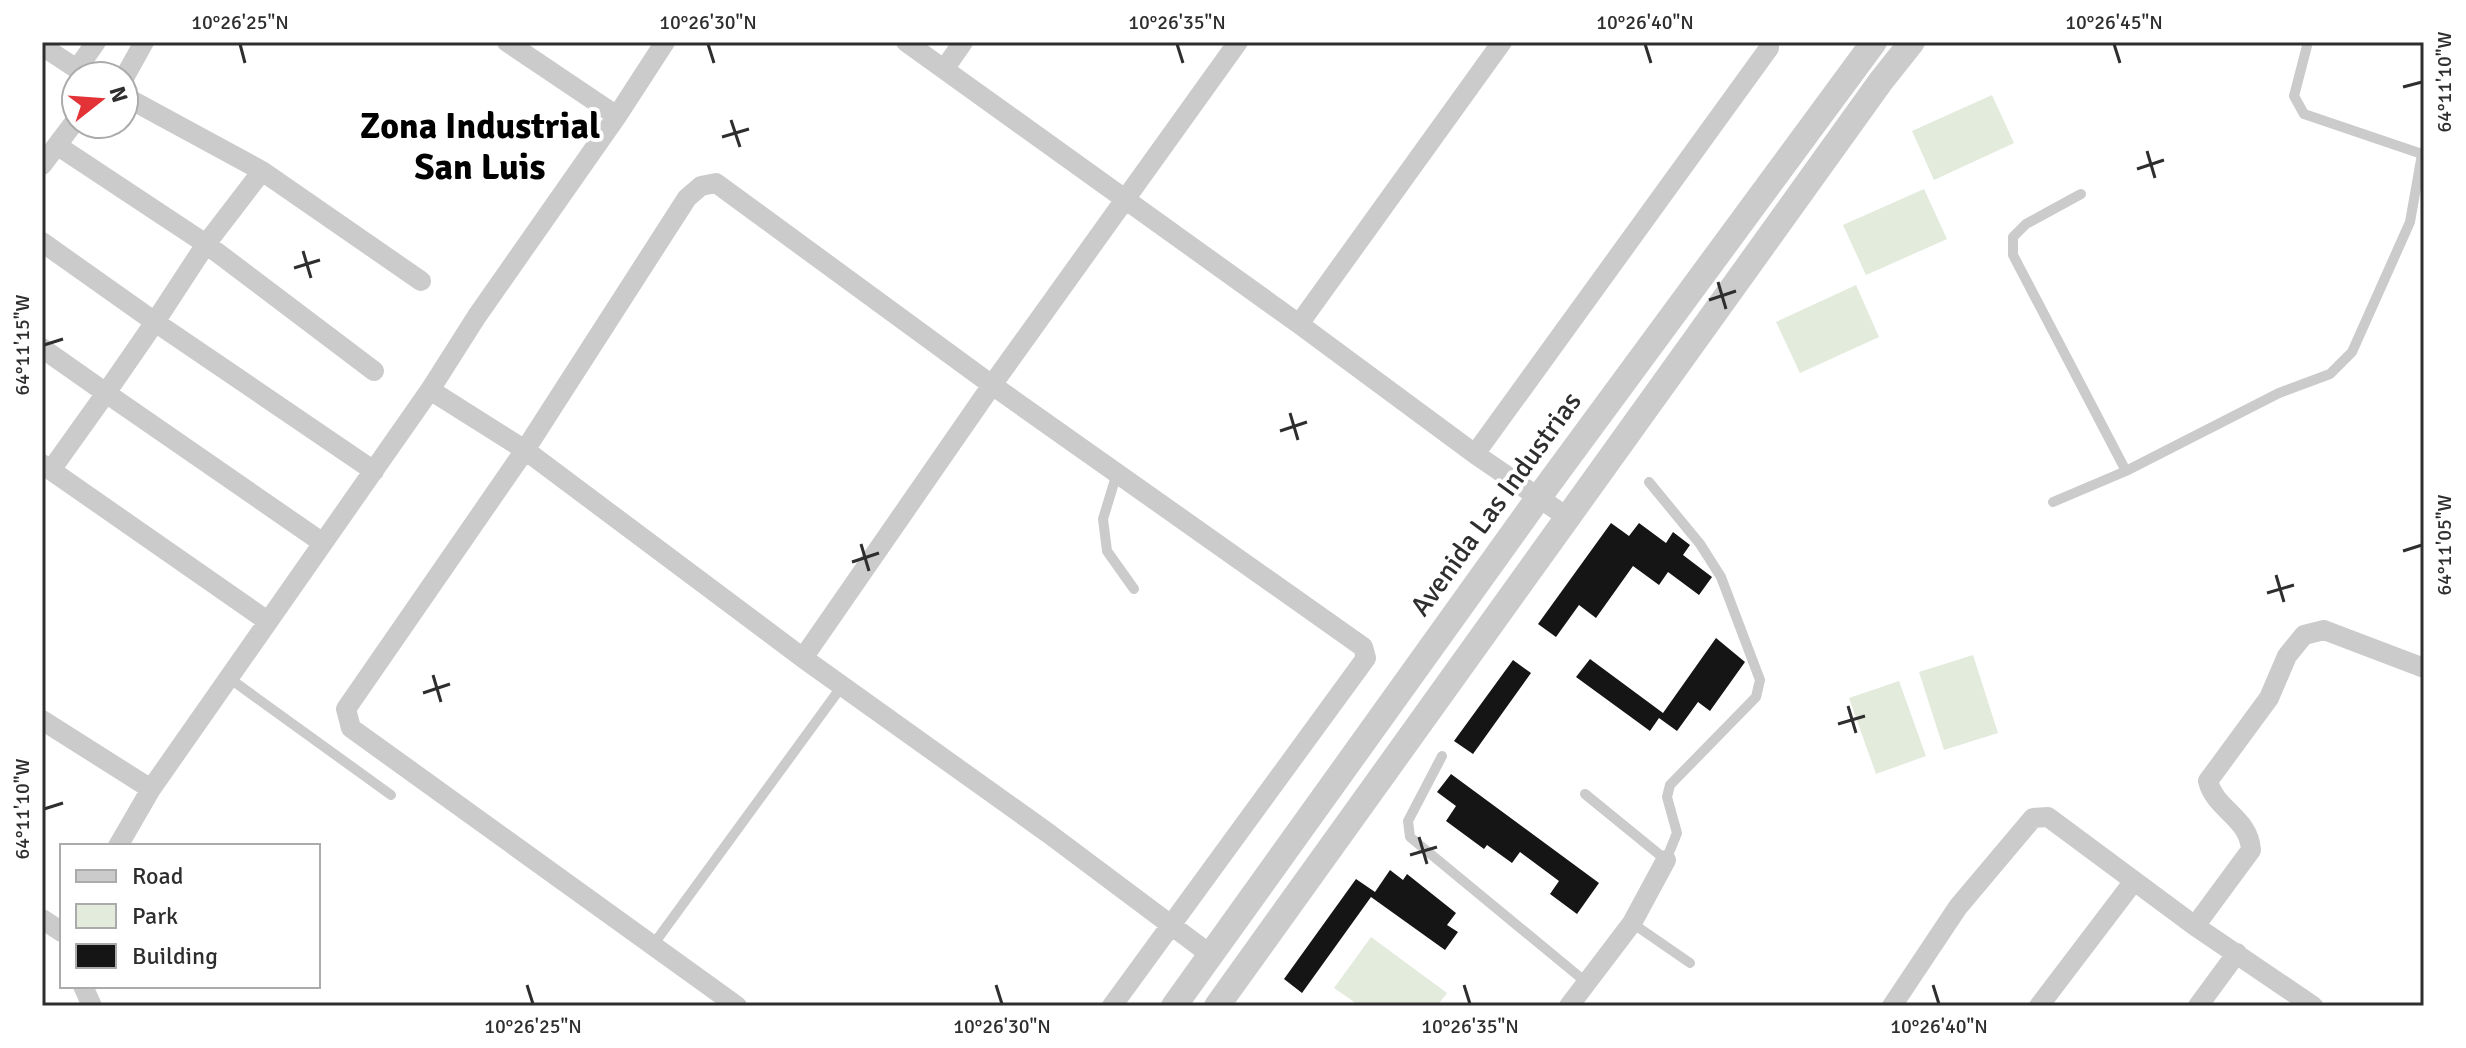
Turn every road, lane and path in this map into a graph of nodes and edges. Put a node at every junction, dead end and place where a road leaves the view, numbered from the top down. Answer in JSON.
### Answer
{"nodes":[{"id":1,"x":144,"y":42,"type":"edge"},
{"id":2,"x":507,"y":42,"type":"edge"},
{"id":3,"x":665,"y":42,"type":"edge"},
{"id":4,"x":906,"y":42,"type":"edge"},
{"id":5,"x":963,"y":42,"type":"edge"},
{"id":6,"x":1238,"y":42,"type":"edge"},
{"id":7,"x":1502,"y":42,"type":"edge"},
{"id":8,"x":1769,"y":42,"type":"edge"},
{"id":9,"x":1874,"y":42,"type":"edge"},
{"id":10,"x":1912,"y":42,"type":"edge"},
{"id":11,"x":2308,"y":42,"type":"edge"},
{"id":12,"x":42,"y":46,"type":"edge"},
{"id":13,"x":64,"y":60,"type":"edge"},
{"id":14,"x":134,"y":60,"type":"edge"},
{"id":15,"x":945,"y":68,"type":"junction"},
{"id":16,"x":140,"y":105,"type":"edge"},
{"id":17,"x":617,"y":116,"type":"junction"},
{"id":18,"x":62,"y":140,"type":"edge"},
{"id":19,"x":58,"y":146,"type":"junction"},
{"id":20,"x":2423,"y":153,"type":"edge"},
{"id":21,"x":42,"y":165,"type":"edge"},
{"id":22,"x":262,"y":171,"type":"junction"},
{"id":23,"x":2081,"y":194,"type":"dead end"},
{"id":24,"x":1124,"y":198,"type":"junction"},
{"id":25,"x":42,"y":242,"type":"edge"},
{"id":26,"x":206,"y":244,"type":"junction"},
{"id":27,"x":421,"y":281,"type":"dead end"},
{"id":28,"x":155,"y":322,"type":"junction"},
{"id":29,"x":1299,"y":324,"type":"junction"},
{"id":30,"x":42,"y":348,"type":"edge"},
{"id":31,"x":374,"y":371,"type":"dead end"},
{"id":32,"x":992,"y":385,"type":"junction"},
{"id":33,"x":430,"y":390,"type":"junction"},
{"id":34,"x":106,"y":393,"type":"junction"},
{"id":35,"x":525,"y":450,"type":"junction"},
{"id":36,"x":1475,"y":454,"type":"junction"},
{"id":37,"x":47,"y":467,"type":"edge"},
{"id":38,"x":374,"y":471,"type":"junction"},
{"id":39,"x":2126,"y":471,"type":"junction"},
{"id":40,"x":1117,"y":473,"type":"junction"},
{"id":41,"x":1649,"y":482,"type":"dead end"},
{"id":42,"x":1539,"y":497,"type":"junction"},
{"id":43,"x":2053,"y":502,"type":"dead end"},
{"id":44,"x":1567,"y":517,"type":"junction"},
{"id":45,"x":323,"y":543,"type":"junction"},
{"id":46,"x":1134,"y":589,"type":"dead end"},
{"id":47,"x":266,"y":620,"type":"junction"},
{"id":48,"x":803,"y":658,"type":"junction"},
{"id":49,"x":2424,"y":668,"type":"edge"},
{"id":50,"x":229,"y":678,"type":"junction"},
{"id":51,"x":842,"y":686,"type":"junction"},
{"id":52,"x":42,"y":720,"type":"edge"},
{"id":53,"x":1442,"y":756,"type":"dead end"},
{"id":54,"x":151,"y":789,"type":"junction"},
{"id":55,"x":1585,"y":794,"type":"dead end"},
{"id":56,"x":391,"y":795,"type":"dead end"},
{"id":57,"x":119,"y":844,"type":"edge"},
{"id":58,"x":1666,"y":860,"type":"junction"},
{"id":59,"x":2134,"y":881,"type":"junction"},
{"id":60,"x":42,"y":919,"type":"edge"},
{"id":61,"x":1632,"y":923,"type":"junction"},
{"id":62,"x":1171,"y":924,"type":"junction"},
{"id":63,"x":2195,"y":926,"type":"junction"},
{"id":64,"x":60,"y":931,"type":"edge"},
{"id":65,"x":653,"y":945,"type":"junction"},
{"id":66,"x":2237,"y":953,"type":"junction"},
{"id":67,"x":1211,"y":955,"type":"junction"},
{"id":68,"x":1690,"y":963,"type":"dead end"},
{"id":69,"x":1587,"y":983,"type":"junction"},
{"id":70,"x":1180,"y":1004,"type":"edge"},
{"id":71,"x":737,"y":1006,"type":"edge"},
{"id":72,"x":1112,"y":1006,"type":"edge"},
{"id":73,"x":1217,"y":1006,"type":"edge"},
{"id":74,"x":1569,"y":1006,"type":"edge"},
{"id":75,"x":1892,"y":1006,"type":"edge"},
{"id":76,"x":2039,"y":1006,"type":"edge"},
{"id":77,"x":2198,"y":1006,"type":"edge"},
{"id":78,"x":2313,"y":1006,"type":"edge"}],
"edges":[{"from":1,"to":14,"type":"street"},
{"from":2,"to":17,"type":"street"},
{"from":3,"to":17,"type":"street"},
{"from":4,"to":15,"type":"street"},
{"from":5,"to":15,"type":"street"},
{"from":6,"to":24,"type":"street"},
{"from":7,"to":29,"type":"street"},
{"from":8,"to":36,"type":"street"},
{"from":9,"to":42,"type":"street","name":"Avenida Las Industrias"},
{"from":10,"to":44,"type":"street"},
{"from":11,"to":20,"type":"lane"},
{"from":12,"to":13,"type":"street"},
{"from":15,"to":24,"type":"street"},
{"from":16,"to":22,"type":"street"},
{"from":17,"to":33,"type":"street"},
{"from":18,"to":19,"type":"street"},
{"from":19,"to":21,"type":"street"},
{"from":19,"to":26,"type":"street"},
{"from":20,"to":39,"type":"lane"},
{"from":22,"to":26,"type":"street"},
{"from":22,"to":27,"type":"street"},
{"from":23,"to":39,"type":"lane"},
{"from":24,"to":29,"type":"street"},
{"from":24,"to":32,"type":"street"},
{"from":25,"to":28,"type":"street"},
{"from":26,"to":28,"type":"street"},
{"from":26,"to":31,"type":"street"},
{"from":28,"to":34,"type":"street"},
{"from":28,"to":38,"type":"street"},
{"from":29,"to":36,"type":"street"},
{"from":30,"to":34,"type":"street"},
{"from":32,"to":35,"type":"street"},
{"from":32,"to":40,"type":"street"},
{"from":32,"to":48,"type":"street"},
{"from":33,"to":35,"type":"street"},
{"from":33,"to":38,"type":"street"},
{"from":34,"to":37,"type":"street"},
{"from":34,"to":45,"type":"street"},
{"from":35,"to":48,"type":"street"},
{"from":35,"to":65,"type":"street"},
{"from":36,"to":42,"type":"street"},
{"from":37,"to":47,"type":"street"},
{"from":38,"to":45,"type":"street"},
{"from":39,"to":43,"type":"lane"},
{"from":40,"to":46,"type":"lane"},
{"from":40,"to":62,"type":"street"},
{"from":41,"to":58,"type":"lane"},
{"from":42,"to":44,"type":"street"},
{"from":42,"to":67,"type":"street","name":"Avenida Las Industrias"},
{"from":44,"to":73,"type":"street"},
{"from":45,"to":47,"type":"street"},
{"from":47,"to":50,"type":"street"},
{"from":48,"to":51,"type":"street"},
{"from":49,"to":63,"type":"street"},
{"from":50,"to":54,"type":"street"},
{"from":50,"to":56,"type":"lane"},
{"from":51,"to":62,"type":"street"},
{"from":51,"to":65,"type":"lane"},
{"from":52,"to":54,"type":"street"},
{"from":53,"to":69,"type":"lane"},
{"from":54,"to":57,"type":"street"},
{"from":55,"to":58,"type":"lane"},
{"from":58,"to":61,"type":"street"},
{"from":59,"to":63,"type":"street"},
{"from":59,"to":75,"type":"street"},
{"from":59,"to":76,"type":"street"},
{"from":60,"to":64,"type":"street"},
{"from":61,"to":68,"type":"lane"},
{"from":61,"to":69,"type":"street"},
{"from":62,"to":67,"type":"street"},
{"from":62,"to":72,"type":"street"},
{"from":63,"to":66,"type":"street"},
{"from":65,"to":71,"type":"street"},
{"from":66,"to":77,"type":"street"},
{"from":66,"to":78,"type":"street"},
{"from":67,"to":70,"type":"street","name":"Avenida Las Industrias"},
{"from":69,"to":74,"type":"street"}]}
